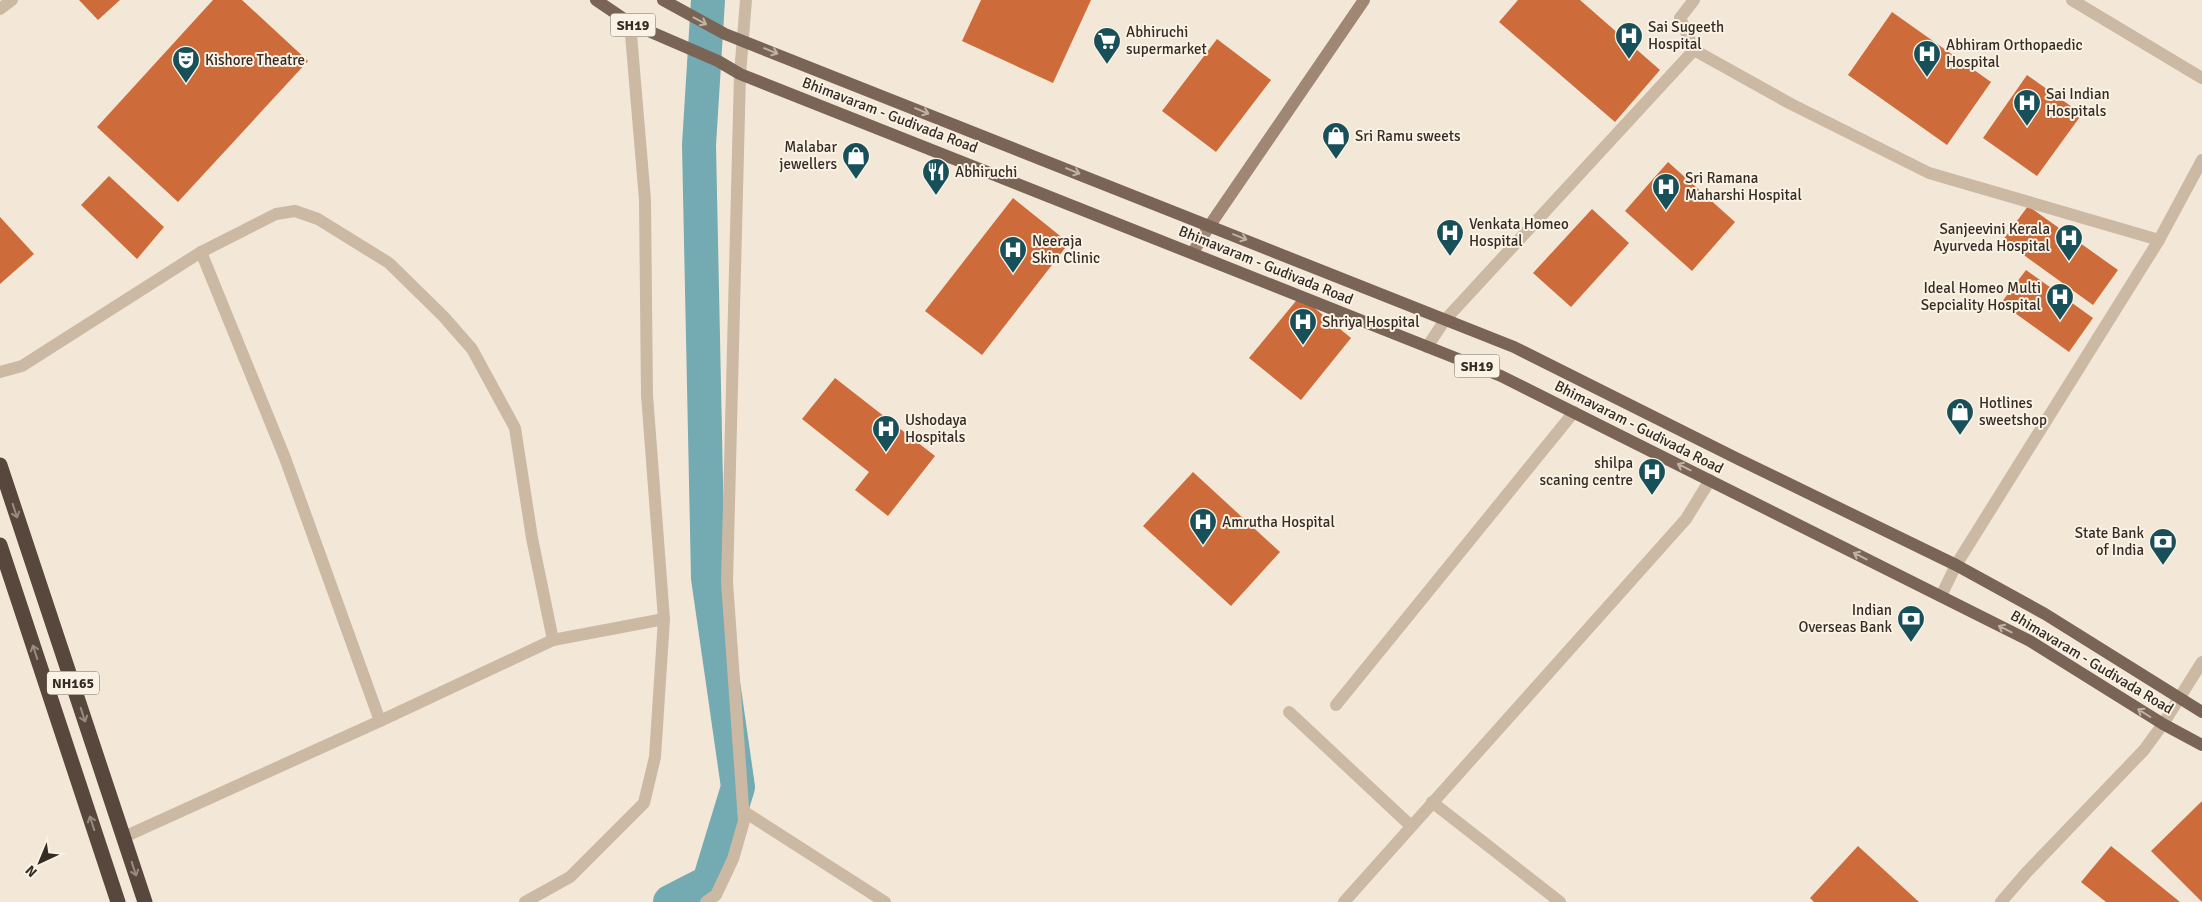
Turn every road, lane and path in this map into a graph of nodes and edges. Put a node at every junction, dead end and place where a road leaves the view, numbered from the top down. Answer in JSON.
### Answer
{"nodes":[{"id":1,"x":12,"y":0,"type":"edge"},
{"id":2,"x":596,"y":0,"type":"edge"},
{"id":3,"x":663,"y":0,"type":"edge"},
{"id":4,"x":746,"y":0,"type":"edge"},
{"id":5,"x":1364,"y":0,"type":"edge"},
{"id":6,"x":1694,"y":0,"type":"edge"},
{"id":7,"x":2072,"y":0,"type":"edge"},
{"id":8,"x":0,"y":9,"type":"edge"},
{"id":9,"x":630,"y":23,"type":"junction"},
{"id":10,"x":743,"y":40,"type":"junction"},
{"id":11,"x":1694,"y":50,"type":"junction"},
{"id":12,"x":740,"y":74,"type":"junction"},
{"id":13,"x":2202,"y":78,"type":"edge"},
{"id":14,"x":2202,"y":160,"type":"edge"},
{"id":15,"x":1210,"y":225,"type":"junction"},
{"id":16,"x":2159,"y":240,"type":"junction"},
{"id":17,"x":201,"y":252,"type":"junction"},
{"id":18,"x":1193,"y":252,"type":"junction"},
{"id":19,"x":1446,"y":320,"type":"junction"},
{"id":20,"x":1427,"y":347,"type":"junction"},
{"id":21,"x":0,"y":372,"type":"edge"},
{"id":22,"x":1574,"y":412,"type":"junction"},
{"id":23,"x":0,"y":465,"type":"edge"},
{"id":24,"x":1710,"y":480,"type":"junction"},
{"id":25,"x":0,"y":545,"type":"edge"},
{"id":26,"x":1956,"y":565,"type":"junction"},
{"id":27,"x":1941,"y":596,"type":"junction"},
{"id":28,"x":664,"y":619,"type":"junction"},
{"id":29,"x":553,"y":640,"type":"junction"},
{"id":30,"x":2202,"y":662,"type":"edge"},
{"id":31,"x":2179,"y":699,"type":"junction"},
{"id":32,"x":1336,"y":705,"type":"dead end"},
{"id":33,"x":1289,"y":712,"type":"dead end"},
{"id":34,"x":2202,"y":712,"type":"edge"},
{"id":35,"x":380,"y":721,"type":"junction"},
{"id":36,"x":2163,"y":724,"type":"junction"},
{"id":37,"x":2202,"y":745,"type":"edge"},
{"id":38,"x":1432,"y":802,"type":"junction"},
{"id":39,"x":743,"y":811,"type":"junction"},
{"id":40,"x":1411,"y":826,"type":"junction"},
{"id":41,"x":124,"y":837,"type":"junction"},
{"id":42,"x":99,"y":845,"type":"junction"},
{"id":43,"x":118,"y":902,"type":"edge"},
{"id":44,"x":144,"y":902,"type":"edge"},
{"id":45,"x":525,"y":902,"type":"edge"},
{"id":46,"x":706,"y":902,"type":"edge"},
{"id":47,"x":885,"y":902,"type":"edge"},
{"id":48,"x":1344,"y":902,"type":"edge"},
{"id":49,"x":1560,"y":902,"type":"edge"},
{"id":50,"x":2001,"y":902,"type":"edge"}],
"edges":[{"from":1,"to":8,"type":"street"},
{"from":2,"to":9,"type":"main road","name":"Bhimavaram - Gudivada Road","number":"SH19"},
{"from":3,"to":10,"type":"main road","name":"Bhimavaram - Gudivada Road","number":"SH19","one_way":true},
{"from":4,"to":10,"type":"street"},
{"from":5,"to":15,"type":"street"},
{"from":6,"to":11,"type":"street"},
{"from":7,"to":13,"type":"street"},
{"from":9,"to":12,"type":"main road","name":"Bhimavaram - Gudivada Road","number":"SH19"},
{"from":9,"to":28,"type":"street"},
{"from":10,"to":12,"type":"street"},
{"from":10,"to":15,"type":"main road","name":"Bhimavaram - Gudivada Road","number":"SH19","one_way":true},
{"from":11,"to":16,"type":"street"},
{"from":11,"to":19,"type":"street"},
{"from":12,"to":18,"type":"main road","name":"Bhimavaram - Gudivada Road","number":"SH19"},
{"from":12,"to":39,"type":"street"},
{"from":14,"to":16,"type":"street"},
{"from":15,"to":18,"type":"street"},
{"from":15,"to":19,"type":"main road","name":"Bhimavaram - Gudivada Road","number":"SH19","one_way":true},
{"from":16,"to":26,"type":"street"},
{"from":17,"to":21,"type":"street"},
{"from":17,"to":29,"type":"street"},
{"from":17,"to":35,"type":"street"},
{"from":18,"to":20,"type":"main road","name":"Bhimavaram - Gudivada Road","number":"SH19"},
{"from":19,"to":20,"type":"street"},
{"from":19,"to":26,"type":"main road","name":"Bhimavaram - Gudivada Road","number":"SH19"},
{"from":20,"to":22,"type":"main road","name":"Bhimavaram - Gudivada Road","number":"SH19"},
{"from":24,"to":22,"type":"main road","name":"Bhimavaram - Gudivada Road","number":"SH19","one_way":true},
{"from":22,"to":32,"type":"street"},
{"from":23,"to":41,"type":"highway","number":"NH165","one_way":true},
{"from":27,"to":24,"type":"main road","name":"Bhimavaram - Gudivada Road","number":"SH19","one_way":true},
{"from":24,"to":38,"type":"street"},
{"from":42,"to":25,"type":"highway","number":"NH165","one_way":true},
{"from":26,"to":27,"type":"street"},
{"from":26,"to":31,"type":"main road","name":"Bhimavaram - Gudivada Road","number":"SH19"},
{"from":36,"to":27,"type":"main road","name":"Bhimavaram - Gudivada Road","number":"SH19","one_way":true},
{"from":28,"to":29,"type":"street"},
{"from":28,"to":45,"type":"street"},
{"from":29,"to":35,"type":"street"},
{"from":30,"to":31,"type":"street"},
{"from":31,"to":34,"type":"main road","name":"Bhimavaram - Gudivada Road","number":"SH19"},
{"from":31,"to":36,"type":"street"},
{"from":33,"to":40,"type":"street"},
{"from":35,"to":41,"type":"street"},
{"from":36,"to":37,"type":"main road","name":"Bhimavaram - Gudivada Road","number":"SH19"},
{"from":36,"to":50,"type":"street"},
{"from":38,"to":40,"type":"street"},
{"from":38,"to":49,"type":"street"},
{"from":39,"to":46,"type":"street"},
{"from":39,"to":47,"type":"street"},
{"from":40,"to":48,"type":"street"},
{"from":41,"to":42,"type":"highway"},
{"from":41,"to":44,"type":"highway","number":"NH165","one_way":true},
{"from":42,"to":43,"type":"highway","number":"NH165"}]}
